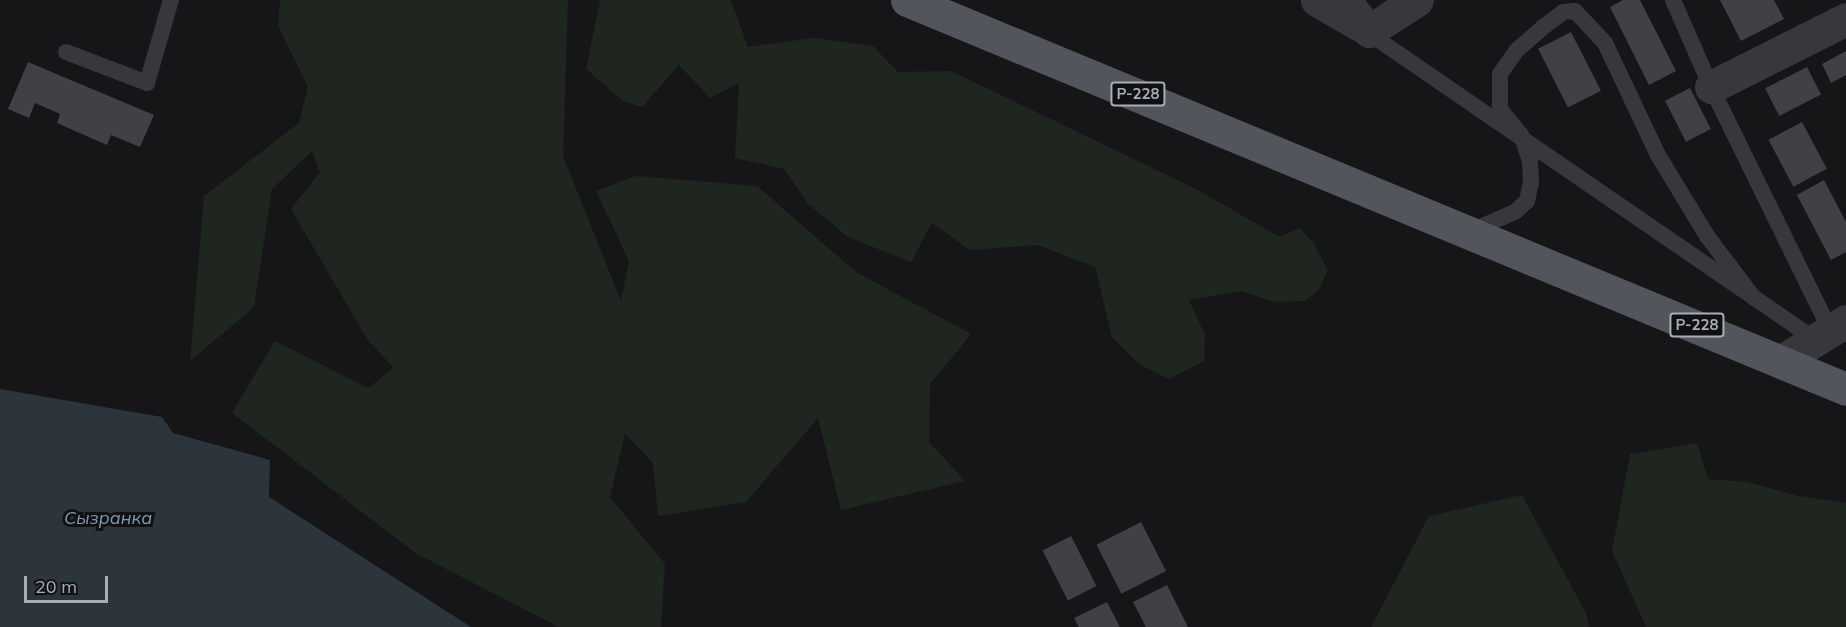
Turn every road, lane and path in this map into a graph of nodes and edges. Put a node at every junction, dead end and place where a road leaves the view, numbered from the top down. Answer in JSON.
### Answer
{"nodes":[{"id":1,"x":171,"y":0,"type":"edge"},
{"id":2,"x":907,"y":0,"type":"edge"},
{"id":3,"x":1317,"y":0,"type":"edge"},
{"id":4,"x":1344,"y":0,"type":"edge"},
{"id":5,"x":1417,"y":0,"type":"edge"},
{"id":6,"x":1673,"y":0,"type":"edge"},
{"id":7,"x":1846,"y":19,"type":"edge"},
{"id":8,"x":1374,"y":36,"type":"junction"},
{"id":9,"x":66,"y":52,"type":"dead end"},
{"id":10,"x":1711,"y":87,"type":"junction"},
{"id":11,"x":1521,"y":135,"type":"junction"},
{"id":12,"x":1471,"y":231,"type":"junction"},
{"id":13,"x":1754,"y":298,"type":"junction"},
{"id":14,"x":1830,"y":329,"type":"edge"},
{"id":15,"x":1783,"y":360,"type":"junction"},
{"id":16,"x":1846,"y":389,"type":"edge"}],
"edges":[{"from":1,"to":9,"type":"lane"},
{"from":2,"to":12,"type":"main road","number":"Р-228"},
{"from":3,"to":8,"type":"street"},
{"from":4,"to":8,"type":"street"},
{"from":5,"to":8,"type":"street"},
{"from":6,"to":10,"type":"lane"},
{"from":7,"to":10,"type":"street"},
{"from":8,"to":11,"type":"lane"},
{"from":10,"to":14,"type":"lane"},
{"from":11,"to":12,"type":"lane"},
{"from":11,"to":13,"type":"lane"},
{"from":11,"to":13,"type":"lane"},
{"from":12,"to":15,"type":"main road","number":"Р-228"},
{"from":13,"to":14,"type":"lane"},
{"from":14,"to":15,"type":"street"},
{"from":15,"to":16,"type":"main road","number":"Р-228"}]}
